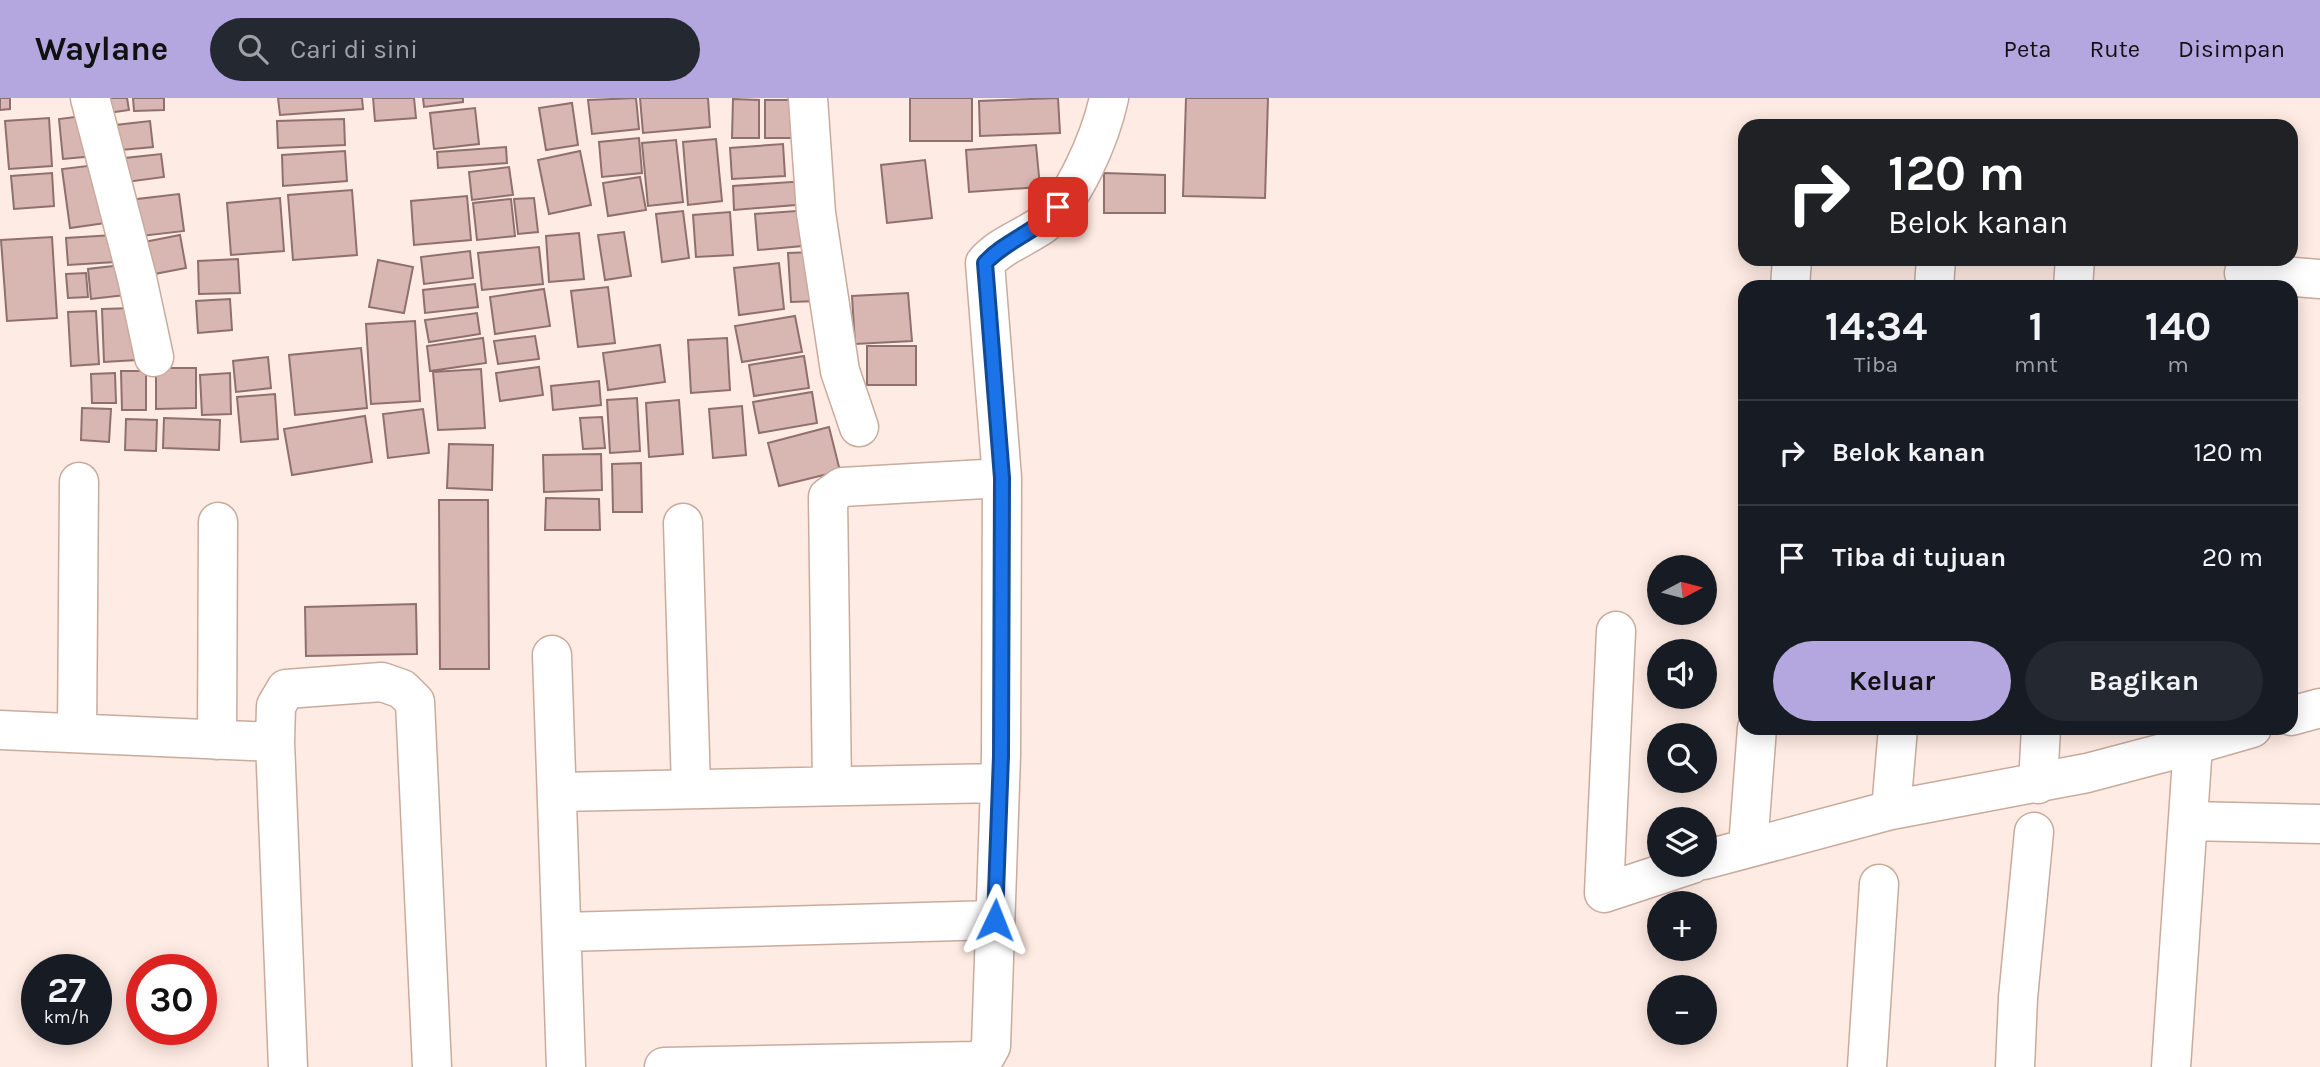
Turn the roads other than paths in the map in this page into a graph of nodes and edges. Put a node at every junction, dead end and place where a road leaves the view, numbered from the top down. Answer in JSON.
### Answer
{"nodes":[{"id":1,"x":90,"y":98,"type":"edge"},
{"id":2,"x":808,"y":98,"type":"edge"},
{"id":3,"x":1109,"y":98,"type":"edge"},
{"id":4,"x":2244,"y":273,"type":"edge"},
{"id":5,"x":2320,"y":279,"type":"edge"},
{"id":6,"x":154,"y":357,"type":"dead end"},
{"id":7,"x":859,"y":427,"type":"dead end"},
{"id":8,"x":1002,"y":478,"type":"junction"},
{"id":9,"x":79,"y":482,"type":"dead end"},
{"id":10,"x":219,"y":522,"type":"dead end"},
{"id":11,"x":683,"y":523,"type":"dead end"},
{"id":12,"x":1616,"y":631,"type":"dead end"},
{"id":13,"x":552,"y":655,"type":"dead end"},
{"id":14,"x":2320,"y":708,"type":"edge"},
{"id":15,"x":2298,"y":714,"type":"edge"},
{"id":16,"x":0,"y":730,"type":"edge"},
{"id":17,"x":77,"y":733,"type":"junction"},
{"id":18,"x":1756,"y":735,"type":"edge"},
{"id":19,"x":1897,"y":735,"type":"edge"},
{"id":20,"x":2041,"y":735,"type":"edge"},
{"id":21,"x":2205,"y":738,"type":"edge"},
{"id":22,"x":217,"y":740,"type":"junction"},
{"id":23,"x":275,"y":742,"type":"junction"},
{"id":24,"x":999,"y":783,"type":"junction"},
{"id":25,"x":2038,"y":784,"type":"junction"},
{"id":26,"x":832,"y":786,"type":"junction"},
{"id":27,"x":691,"y":788,"type":"junction"},
{"id":28,"x":559,"y":792,"type":"junction"},
{"id":29,"x":1891,"y":810,"type":"junction"},
{"id":30,"x":2188,"y":821,"type":"junction"},
{"id":31,"x":2320,"y":824,"type":"edge"},
{"id":32,"x":2034,"y":832,"type":"dead end"},
{"id":33,"x":1748,"y":846,"type":"junction"},
{"id":34,"x":1717,"y":856,"type":"edge"},
{"id":35,"x":1653,"y":877,"type":"edge"},
{"id":36,"x":1880,"y":884,"type":"dead end"},
{"id":37,"x":995,"y":920,"type":"junction"},
{"id":38,"x":563,"y":932,"type":"junction"},
{"id":39,"x":288,"y":1067,"type":"edge"},
{"id":40,"x":432,"y":1067,"type":"edge"},
{"id":41,"x":566,"y":1067,"type":"edge"},
{"id":42,"x":664,"y":1067,"type":"edge"},
{"id":43,"x":1867,"y":1067,"type":"edge"},
{"id":44,"x":2015,"y":1067,"type":"edge"},
{"id":45,"x":2171,"y":1067,"type":"edge"}],
"edges":[{"from":1,"to":6,"type":"street"},
{"from":2,"to":7,"type":"street"},
{"from":3,"to":8,"type":"street"},
{"from":4,"to":5,"type":"street"},
{"from":8,"to":24,"type":"street"},
{"from":8,"to":26,"type":"street"},
{"from":9,"to":17,"type":"street"},
{"from":10,"to":22,"type":"street"},
{"from":11,"to":27,"type":"street"},
{"from":12,"to":35,"type":"street"},
{"from":13,"to":28,"type":"street"},
{"from":14,"to":15,"type":"street"},
{"from":16,"to":17,"type":"street"},
{"from":17,"to":22,"type":"street"},
{"from":18,"to":33,"type":"street"},
{"from":19,"to":29,"type":"street"},
{"from":20,"to":25,"type":"street"},
{"from":21,"to":25,"type":"street"},
{"from":21,"to":30,"type":"street"},
{"from":22,"to":23,"type":"street"},
{"from":23,"to":39,"type":"street"},
{"from":23,"to":40,"type":"street"},
{"from":24,"to":26,"type":"street"},
{"from":24,"to":37,"type":"street"},
{"from":25,"to":29,"type":"street"},
{"from":26,"to":27,"type":"street"},
{"from":27,"to":28,"type":"street"},
{"from":28,"to":38,"type":"street"},
{"from":29,"to":33,"type":"street"},
{"from":30,"to":31,"type":"street"},
{"from":30,"to":45,"type":"street"},
{"from":32,"to":44,"type":"street"},
{"from":33,"to":34,"type":"street"},
{"from":36,"to":43,"type":"street"},
{"from":37,"to":38,"type":"street"},
{"from":37,"to":42,"type":"street"},
{"from":38,"to":41,"type":"street"}]}
